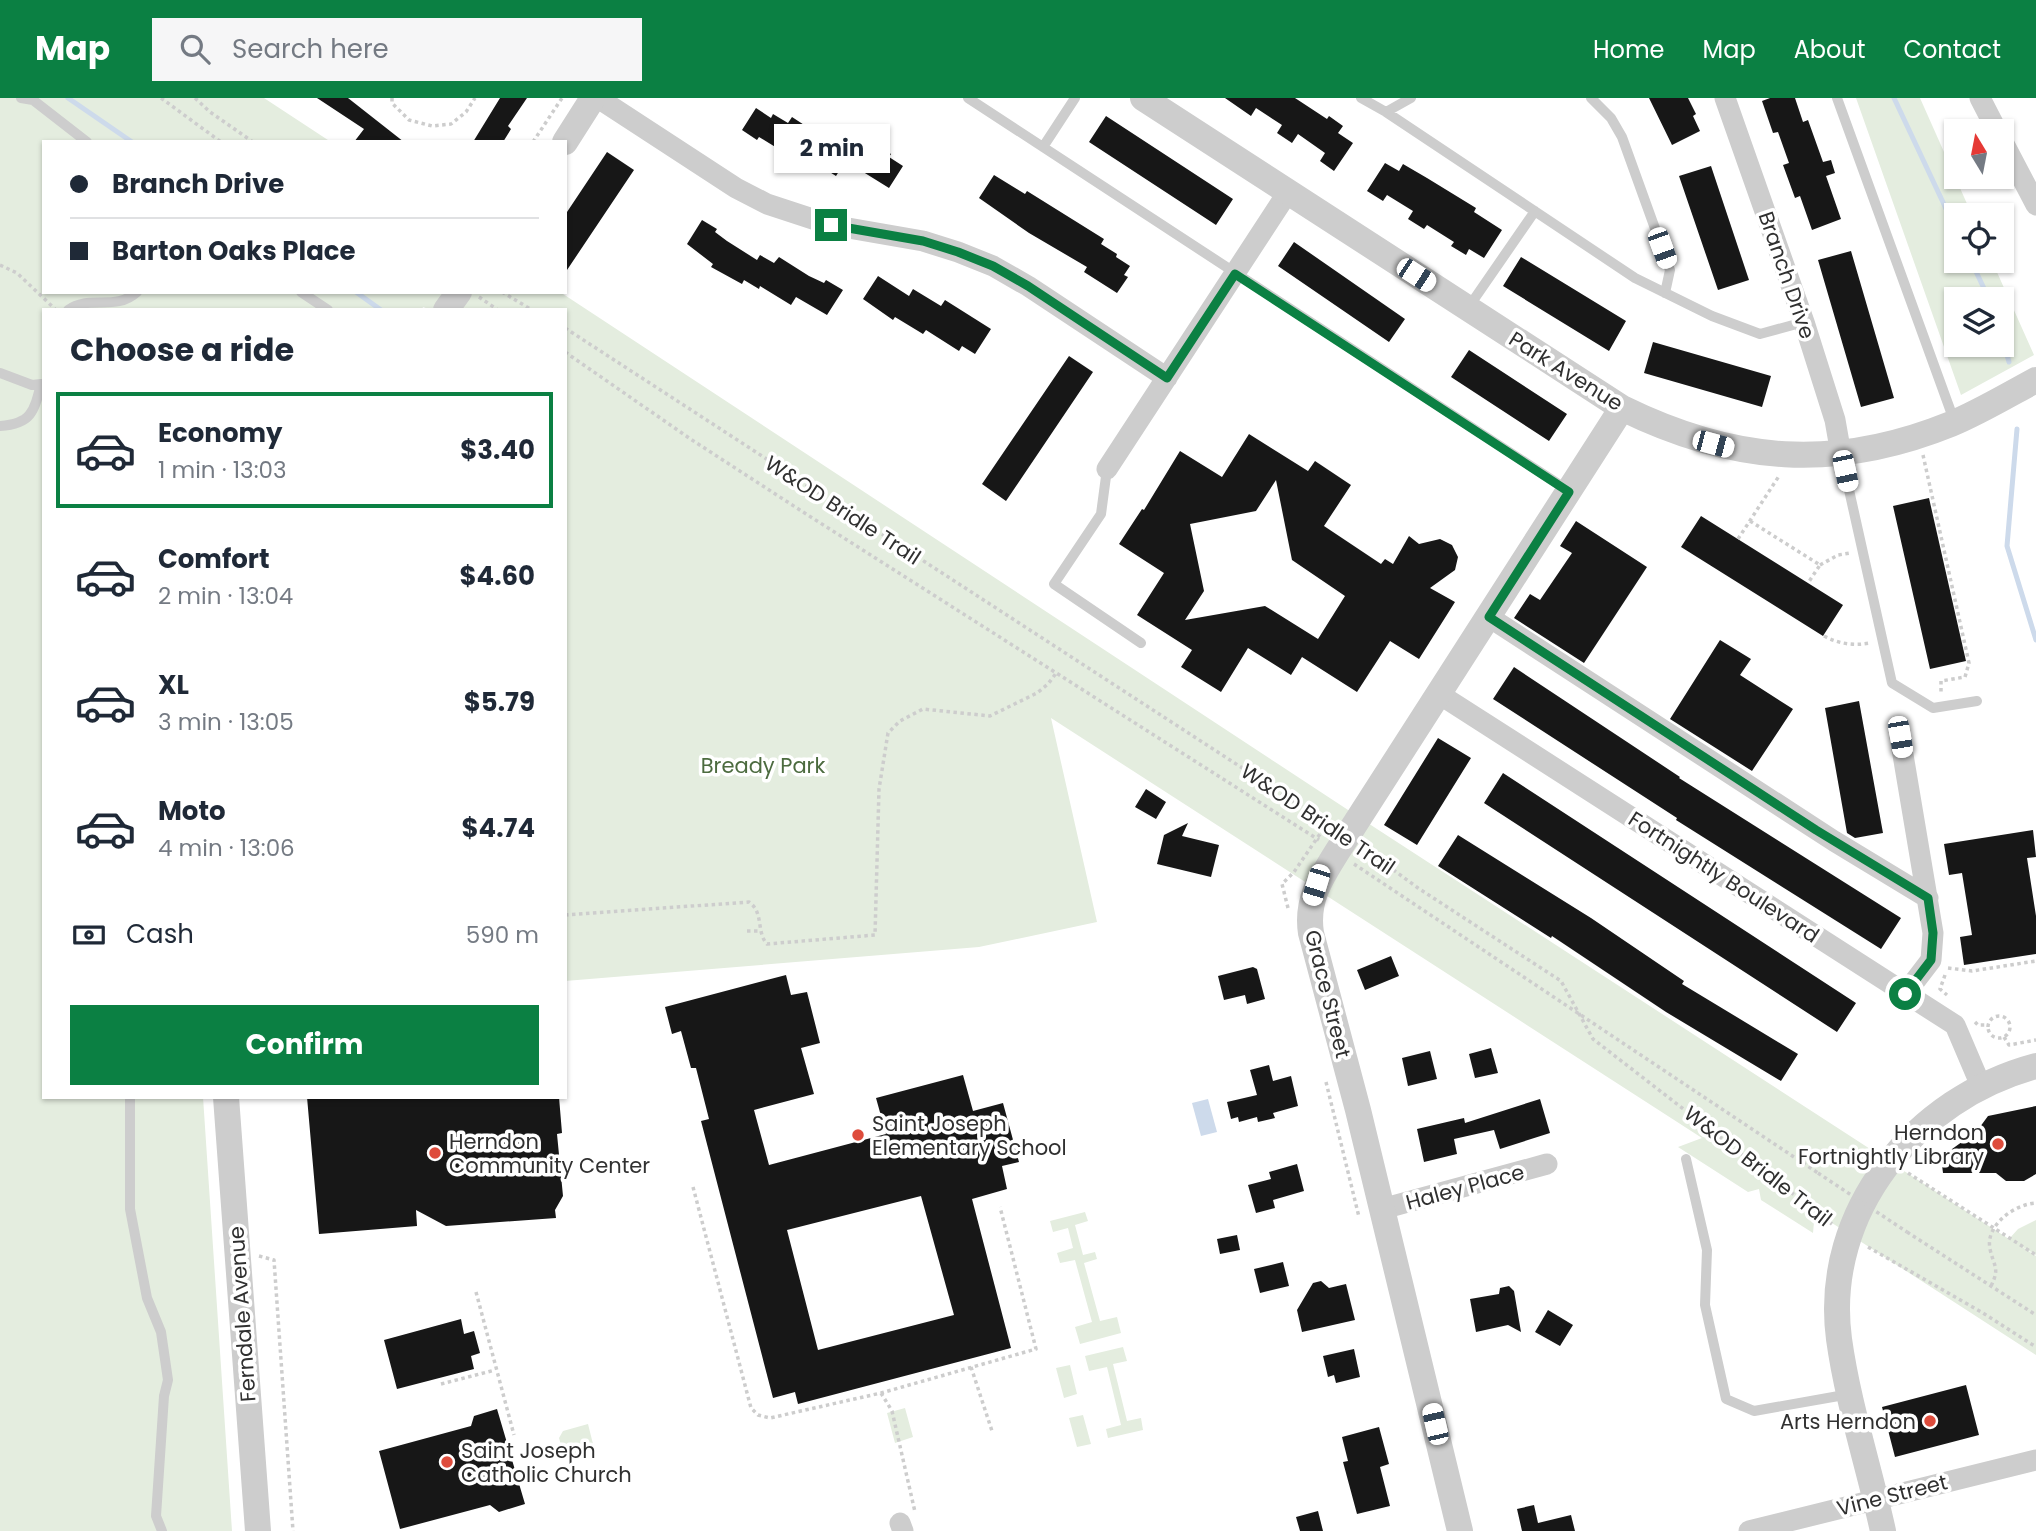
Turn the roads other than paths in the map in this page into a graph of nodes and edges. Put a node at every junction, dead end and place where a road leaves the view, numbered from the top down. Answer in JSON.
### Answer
{"nodes":[{"id":1,"x":21,"y":98,"type":"edge"},
{"id":2,"x":595,"y":98,"type":"edge"},
{"id":3,"x":968,"y":98,"type":"edge"},
{"id":4,"x":1075,"y":98,"type":"edge"},
{"id":5,"x":1361,"y":98,"type":"edge"},
{"id":6,"x":1411,"y":98,"type":"edge"},
{"id":7,"x":1591,"y":98,"type":"edge"},
{"id":8,"x":1725,"y":98,"type":"edge"},
{"id":9,"x":1838,"y":98,"type":"edge"},
{"id":10,"x":1980,"y":98,"type":"edge"},
{"id":11,"x":1159,"y":102,"type":"edge"},
{"id":12,"x":1386,"y":112,"type":"junction"},
{"id":13,"x":1991,"y":119,"type":"edge"},
{"id":14,"x":84,"y":140,"type":"edge"},
{"id":15,"x":566,"y":140,"type":"edge"},
{"id":16,"x":1043,"y":147,"type":"junction"},
{"id":17,"x":2014,"y":163,"type":"edge"},
{"id":18,"x":1288,"y":192,"type":"junction"},
{"id":19,"x":2036,"y":205,"type":"edge"},
{"id":20,"x":1535,"y":211,"type":"junction"},
{"id":21,"x":1235,"y":274,"type":"junction"},
{"id":22,"x":1665,"y":293,"type":"junction"},
{"id":23,"x":135,"y":294,"type":"edge"},
{"id":24,"x":303,"y":294,"type":"edge"},
{"id":25,"x":72,"y":308,"type":"edge"},
{"id":26,"x":325,"y":308,"type":"edge"},
{"id":27,"x":1468,"y":308,"type":"junction"},
{"id":28,"x":1804,"y":322,"type":"junction"},
{"id":29,"x":0,"y":373,"type":"edge"},
{"id":30,"x":1167,"y":378,"type":"junction"},
{"id":31,"x":2036,"y":380,"type":"edge"},
{"id":32,"x":42,"y":382,"type":"edge"},
{"id":33,"x":1622,"y":408,"type":"junction"},
{"id":34,"x":1955,"y":423,"type":"junction"},
{"id":35,"x":3,"y":428,"type":"edge"},
{"id":36,"x":1841,"y":454,"type":"junction"},
{"id":37,"x":1107,"y":470,"type":"joint"},
{"id":38,"x":1569,"y":492,"type":"junction"},
{"id":39,"x":1489,"y":617,"type":"junction"},
{"id":40,"x":1141,"y":643,"type":"dead end"},
{"id":41,"x":1438,"y":694,"type":"junction"},
{"id":42,"x":1977,"y":701,"type":"dead end"},
{"id":43,"x":1900,"y":737,"type":"dead end"},
{"id":44,"x":1928,"y":898,"type":"junction"},
{"id":45,"x":1905,"y":994,"type":"junction"},
{"id":46,"x":2036,"y":1066,"type":"edge"},
{"id":47,"x":1980,"y":1086,"type":"junction"},
{"id":48,"x":130,"y":1099,"type":"edge"},
{"id":49,"x":226,"y":1099,"type":"edge"},
{"id":50,"x":1686,"y":1159,"type":"dead end"},
{"id":51,"x":1547,"y":1164,"type":"dead end"},
{"id":52,"x":1382,"y":1209,"type":"junction"},
{"id":53,"x":1850,"y":1394,"type":"junction"},
{"id":54,"x":2036,"y":1460,"type":"edge"},
{"id":55,"x":1876,"y":1499,"type":"junction"},
{"id":56,"x":162,"y":1531,"type":"edge"},
{"id":57,"x":258,"y":1531,"type":"edge"},
{"id":58,"x":1460,"y":1531,"type":"edge"},
{"id":59,"x":1749,"y":1531,"type":"edge"},
{"id":60,"x":1883,"y":1531,"type":"edge"}],
"edges":[{"from":1,"to":14,"type":"lane"},
{"from":2,"to":15,"type":"street"},
{"from":2,"to":30,"type":"street"},
{"from":3,"to":16,"type":"lane"},
{"from":4,"to":16,"type":"lane"},
{"from":5,"to":12,"type":"lane"},
{"from":6,"to":12,"type":"lane"},
{"from":7,"to":22,"type":"lane"},
{"from":8,"to":28,"type":"street","name":"Branch Drive"},
{"from":9,"to":34,"type":"lane"},
{"from":10,"to":13,"type":"street"},
{"from":11,"to":18,"type":"street","name":"Park Avenue"},
{"from":12,"to":20,"type":"lane"},
{"from":16,"to":21,"type":"lane"},
{"from":17,"to":19,"type":"street"},
{"from":18,"to":21,"type":"street"},
{"from":18,"to":27,"type":"street","name":"Park Avenue"},
{"from":20,"to":22,"type":"lane"},
{"from":20,"to":27,"type":"lane"},
{"from":21,"to":30,"type":"street"},
{"from":21,"to":38,"type":"lane"},
{"from":22,"to":28,"type":"lane"},
{"from":23,"to":25,"type":"lane"},
{"from":24,"to":26,"type":"lane"},
{"from":27,"to":33,"type":"street","name":"Park Avenue"},
{"from":28,"to":36,"type":"street","name":"Branch Drive"},
{"from":29,"to":32,"type":"lane"},
{"from":30,"to":37,"type":"street"},
{"from":31,"to":34,"type":"street","name":"Park Avenue"},
{"from":32,"to":35,"type":"lane"},
{"from":33,"to":36,"type":"street","name":"Park Avenue"},
{"from":33,"to":38,"type":"street","name":"Grace Street"},
{"from":34,"to":36,"type":"street","name":"Park Avenue"},
{"from":36,"to":42,"type":"lane"},
{"from":37,"to":40,"type":"lane"},
{"from":38,"to":39,"type":"street","name":"Grace Street"},
{"from":39,"to":41,"type":"street","name":"Grace Street"},
{"from":39,"to":44,"type":"street"},
{"from":41,"to":45,"type":"street","name":"Fortnightly Boulevard"},
{"from":41,"to":52,"type":"street","name":"Grace Street"},
{"from":43,"to":44,"type":"street"},
{"from":44,"to":45,"type":"street"},
{"from":45,"to":47,"type":"street","name":"Fortnightly Boulevard"},
{"from":46,"to":47,"type":"street"},
{"from":47,"to":53,"type":"street"},
{"from":48,"to":56,"type":"lane"},
{"from":49,"to":57,"type":"street","name":"Ferndale Avenue"},
{"from":50,"to":53,"type":"lane"},
{"from":51,"to":52,"type":"street","name":"Haley Place"},
{"from":52,"to":58,"type":"street","name":"Grace Street"},
{"from":53,"to":55,"type":"street"},
{"from":54,"to":55,"type":"street","name":"Vine Street"},
{"from":55,"to":59,"type":"street","name":"Vine Street"},
{"from":55,"to":60,"type":"street"}]}
